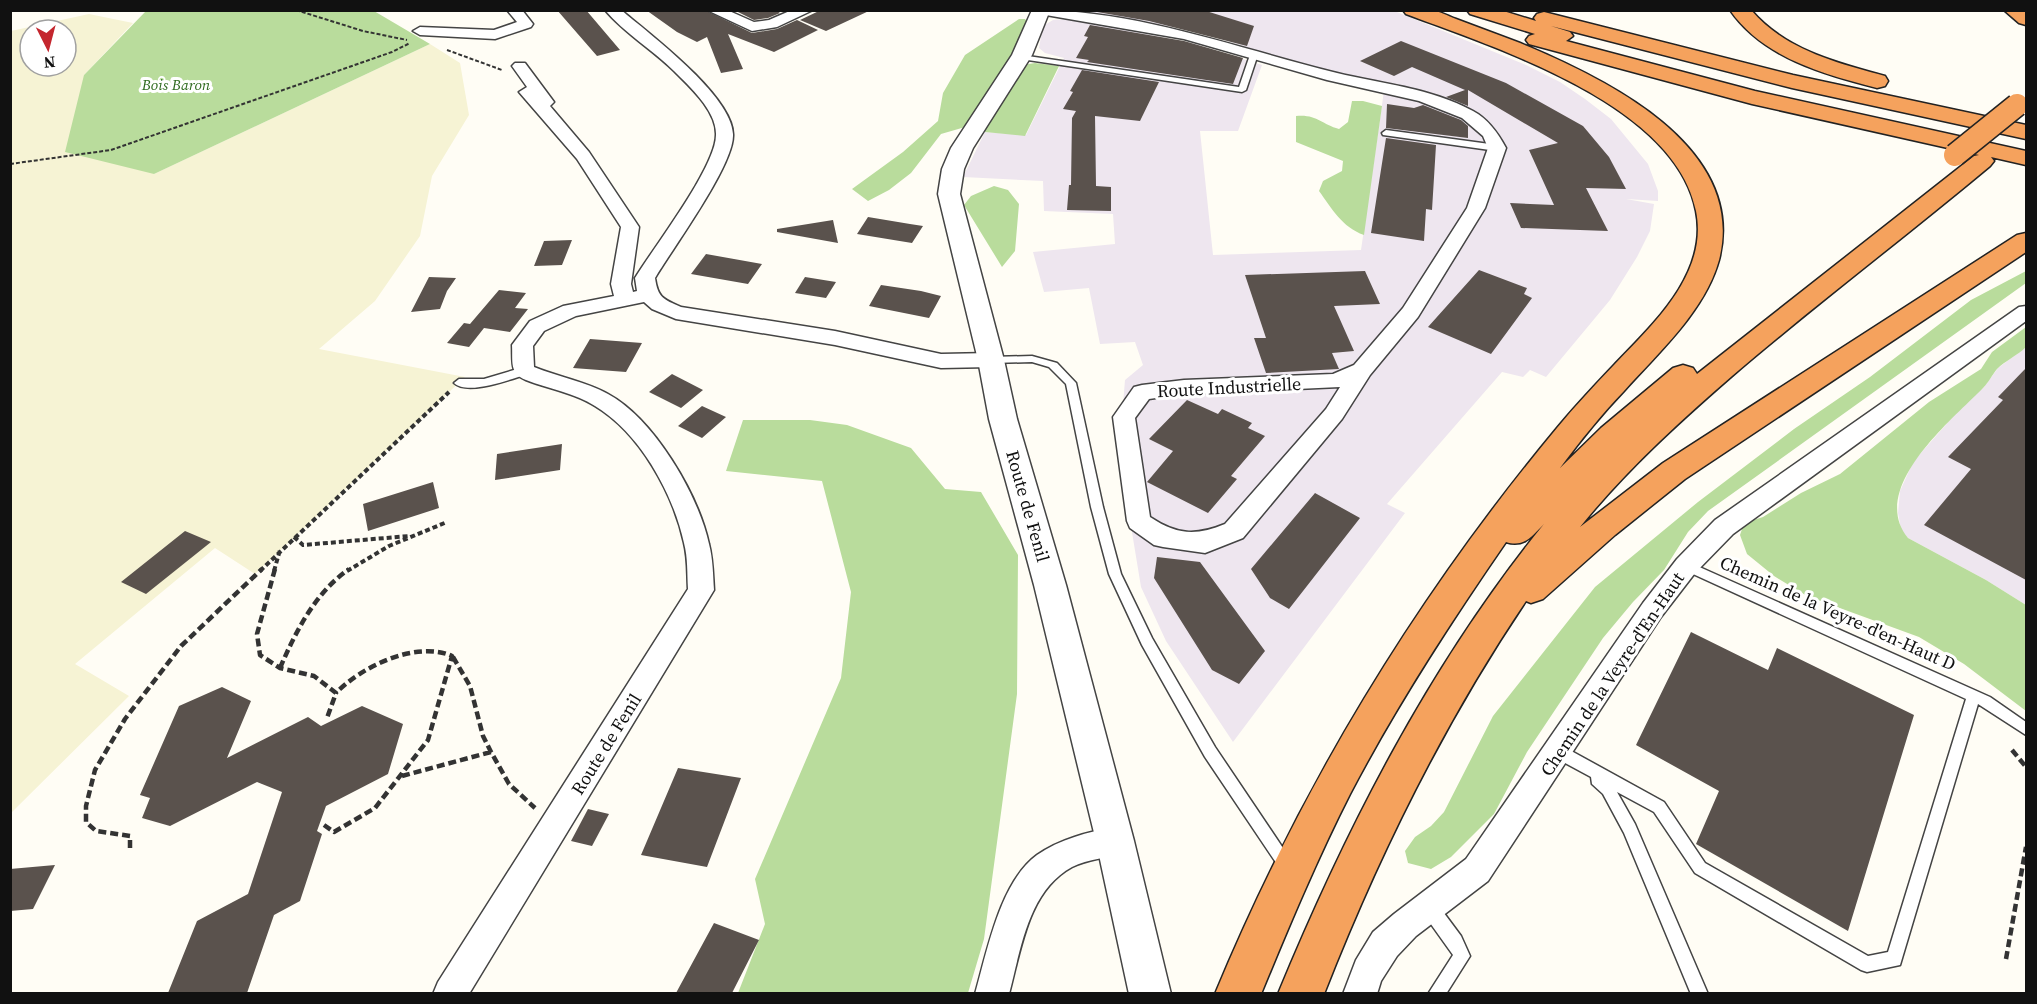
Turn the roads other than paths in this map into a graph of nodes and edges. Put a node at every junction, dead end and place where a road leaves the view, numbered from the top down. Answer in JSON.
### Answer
{"nodes":[{"id":1,"x":514,"y":10,"type":"edge"},
{"id":2,"x":612,"y":10,"type":"edge"},
{"id":3,"x":714,"y":10,"type":"edge"},
{"id":4,"x":806,"y":10,"type":"edge"},
{"id":5,"x":1040,"y":10,"type":"edge"},
{"id":6,"x":1413,"y":10,"type":"edge"},
{"id":7,"x":1440,"y":10,"type":"edge"},
{"id":8,"x":1477,"y":10,"type":"edge"},
{"id":9,"x":1518,"y":10,"type":"edge"},
{"id":10,"x":1558,"y":10,"type":"edge"},
{"id":11,"x":1740,"y":10,"type":"edge"},
{"id":12,"x":2014,"y":10,"type":"edge"},
{"id":13,"x":2026,"y":19,"type":"edge"},
{"id":14,"x":416,"y":36,"type":"road end"},
{"id":15,"x":1254,"y":54,"type":"junction"},
{"id":16,"x":1021,"y":57,"type":"junction"},
{"id":17,"x":520,"y":66,"type":"dead end"},
{"id":18,"x":527,"y":92,"type":"dead end"},
{"id":19,"x":1971,"y":106,"type":"junction"},
{"id":20,"x":546,"y":110,"type":"junction"},
{"id":21,"x":2024,"y":111,"type":"edge"},
{"id":22,"x":2026,"y":132,"type":"edge"},
{"id":23,"x":1386,"y":133,"type":"dead end"},
{"id":24,"x":2026,"y":145,"type":"edge"},
{"id":25,"x":1497,"y":148,"type":"junction"},
{"id":26,"x":1969,"y":158,"type":"junction"},
{"id":27,"x":2026,"y":158,"type":"edge"},
{"id":28,"x":2026,"y":241,"type":"edge"},
{"id":29,"x":648,"y":296,"type":"junction"},
{"id":30,"x":626,"y":301,"type":"junction"},
{"id":31,"x":2026,"y":312,"type":"edge"},
{"id":32,"x":991,"y":360,"type":"junction"},
{"id":33,"x":524,"y":370,"type":"junction"},
{"id":34,"x":1362,"y":370,"type":"junction"},
{"id":35,"x":459,"y":383,"type":"road end"},
{"id":36,"x":1686,"y":566,"type":"junction"},
{"id":37,"x":1451,"y":595,"type":"junction"},
{"id":38,"x":1481,"y":638,"type":"junction"},
{"id":39,"x":1974,"y":696,"type":"junction"},
{"id":40,"x":2026,"y":729,"type":"edge"},
{"id":41,"x":1559,"y":752,"type":"junction"},
{"id":42,"x":1115,"y":841,"type":"junction"},
{"id":43,"x":1291,"y":872,"type":"junction"},
{"id":44,"x":1429,"y":906,"type":"junction"},
{"id":45,"x":450,"y":993,"type":"edge"},
{"id":46,"x":992,"y":993,"type":"edge"},
{"id":47,"x":1150,"y":993,"type":"edge"},
{"id":48,"x":1238,"y":993,"type":"edge"},
{"id":49,"x":1301,"y":993,"type":"edge"},
{"id":50,"x":1360,"y":993,"type":"edge"},
{"id":51,"x":1436,"y":993,"type":"edge"},
{"id":52,"x":1701,"y":993,"type":"edge"}],
"edges":[{"from":1,"to":14,"type":"street"},
{"from":2,"to":29,"type":"street"},
{"from":3,"to":4,"type":"street"},
{"from":5,"to":15,"type":"street"},
{"from":5,"to":16,"type":"street","name":"Route de Fenil"},
{"from":6,"to":37,"type":"highway"},
{"from":7,"to":27,"type":"highway"},
{"from":8,"to":24,"type":"highway"},
{"from":9,"to":22,"type":"highway"},
{"from":10,"to":19,"type":"highway"},
{"from":11,"to":19,"type":"highway"},
{"from":12,"to":13,"type":"highway"},
{"from":15,"to":16,"type":"lane"},
{"from":15,"to":25,"type":"street"},
{"from":16,"to":32,"type":"street","name":"Route de Fenil"},
{"from":17,"to":20,"type":"street"},
{"from":18,"to":20,"type":"street"},
{"from":19,"to":21,"type":"highway"},
{"from":20,"to":30,"type":"street"},
{"from":21,"to":26,"type":"highway"},
{"from":23,"to":25,"type":"lane"},
{"from":25,"to":34,"type":"street","name":"Route Industrielle"},
{"from":26,"to":37,"type":"highway"},
{"from":26,"to":38,"type":"highway"},
{"from":28,"to":38,"type":"highway"},
{"from":29,"to":30,"type":"street"},
{"from":29,"to":32,"type":"street"},
{"from":30,"to":33,"type":"street"},
{"from":31,"to":36,"type":"street","name":"Chemin de la Veyre-d'En-Haut"},
{"from":32,"to":42,"type":"street","name":"Route de Fenil"},
{"from":32,"to":43,"type":"lane"},
{"from":33,"to":35,"type":"lane"},
{"from":33,"to":45,"type":"street","name":"Route de Fenil"},
{"from":34,"to":34,"type":"street","name":"Route Industrielle"},
{"from":36,"to":39,"type":"lane","name":"Chemin de la Veyre-d'en-Haut D"},
{"from":36,"to":41,"type":"street","name":"Chemin de la Veyre-d'En-Haut"},
{"from":37,"to":43,"type":"highway"},
{"from":38,"to":49,"type":"highway"},
{"from":39,"to":40,"type":"lane","name":"Chemin de la Veyre-d'en-Haut D"},
{"from":39,"to":41,"type":"lane"},
{"from":41,"to":44,"type":"street","name":"Chemin de la Veyre-d'En-Haut"},
{"from":41,"to":52,"type":"lane"},
{"from":42,"to":46,"type":"street"},
{"from":42,"to":47,"type":"street","name":"Route de Fenil"},
{"from":43,"to":48,"type":"highway"},
{"from":44,"to":50,"type":"street","name":"Chemin de la Veyre-d'En-Haut"},
{"from":44,"to":51,"type":"lane"}]}
